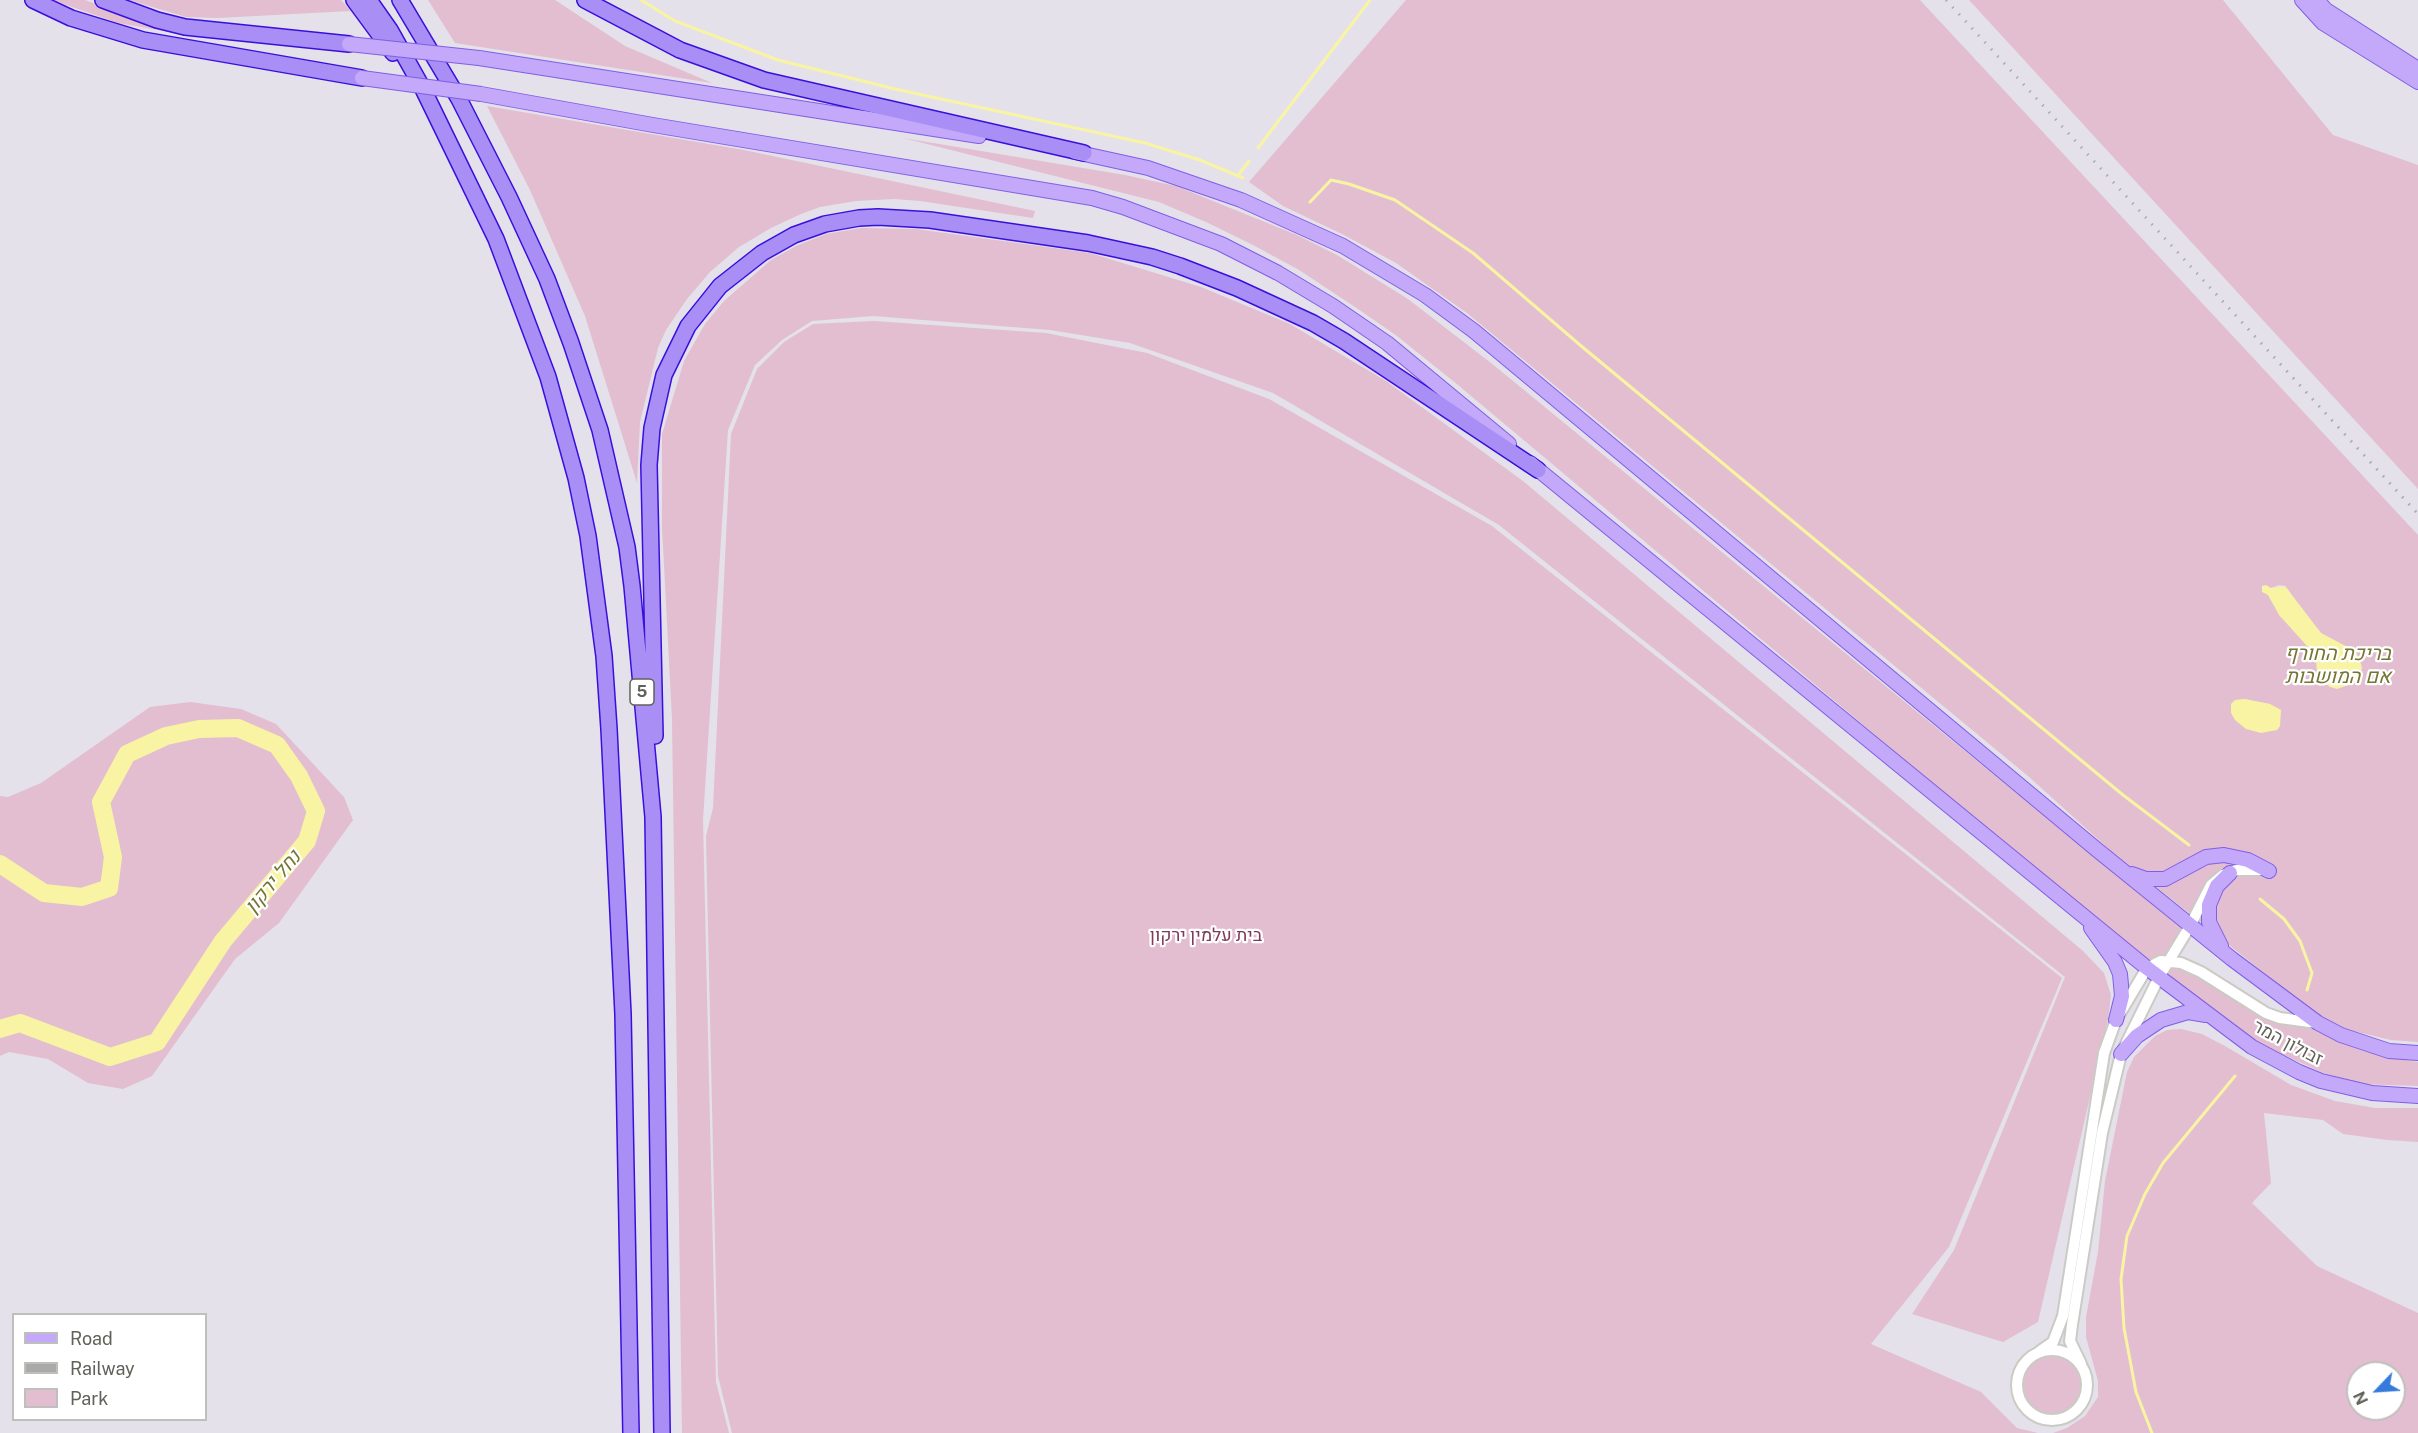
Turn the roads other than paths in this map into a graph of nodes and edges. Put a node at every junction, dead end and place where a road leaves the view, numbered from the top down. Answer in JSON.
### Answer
{"nodes":[{"id":1,"x":33,"y":0,"type":"edge"},
{"id":2,"x":103,"y":0,"type":"edge"},
{"id":3,"x":354,"y":0,"type":"edge"},
{"id":4,"x":369,"y":0,"type":"edge"},
{"id":5,"x":400,"y":0,"type":"edge"},
{"id":6,"x":585,"y":0,"type":"edge"},
{"id":7,"x":2302,"y":0,"type":"edge"},
{"id":8,"x":2322,"y":11,"type":"edge"},
{"id":9,"x":349,"y":44,"type":"joint"},
{"id":10,"x":2418,"y":69,"type":"edge"},
{"id":11,"x":362,"y":78,"type":"joint"},
{"id":12,"x":2418,"y":82,"type":"edge"},
{"id":13,"x":429,"y":100,"type":"junction"},
{"id":14,"x":1084,"y":153,"type":"junction"},
{"id":15,"x":1538,"y":470,"type":"junction"},
{"id":16,"x":653,"y":818,"type":"junction"},
{"id":17,"x":2115,"y":864,"type":"junction"},
{"id":18,"x":2269,"y":871,"type":"joint"},
{"id":19,"x":2230,"y":873,"type":"junction"},
{"id":20,"x":2070,"y":904,"type":"junction"},
{"id":21,"x":2190,"y":926,"type":"junction"},
{"id":22,"x":2232,"y":959,"type":"junction"},
{"id":23,"x":2168,"y":962,"type":"junction"},
{"id":24,"x":2147,"y":968,"type":"junction"},
{"id":25,"x":2159,"y":977,"type":"junction"},
{"id":26,"x":2208,"y":1016,"type":"junction"},
{"id":27,"x":2116,"y":1020,"type":"junction"},
{"id":28,"x":2318,"y":1023,"type":"junction"},
{"id":29,"x":2418,"y":1053,"type":"edge"},
{"id":30,"x":2121,"y":1054,"type":"junction"},
{"id":31,"x":2418,"y":1096,"type":"edge"},
{"id":32,"x":2040,"y":1351,"type":"junction"},
{"id":33,"x":2081,"y":1364,"type":"junction"},
{"id":34,"x":631,"y":1433,"type":"edge"},
{"id":35,"x":662,"y":1433,"type":"edge"}],
"edges":[{"from":1,"to":11,"type":"highway"},
{"from":2,"to":9,"type":"highway"},
{"from":3,"to":13,"type":"highway"},
{"from":4,"to":13,"type":"highway","number":"5"},
{"from":5,"to":16,"type":"highway","number":"5"},
{"from":6,"to":14,"type":"highway"},
{"from":7,"to":8,"type":"main road"},
{"from":8,"to":10,"type":"main road"},
{"from":8,"to":12,"type":"main road"},
{"from":9,"to":14,"type":"main road","bridge":true},
{"from":11,"to":15,"type":"main road","bridge":true},
{"from":13,"to":34,"type":"highway","number":"5"},
{"from":14,"to":17,"type":"main road"},
{"from":15,"to":16,"type":"highway"},
{"from":15,"to":20,"type":"main road"},
{"from":16,"to":35,"type":"highway","number":"5"},
{"from":17,"to":18,"type":"main road"},
{"from":17,"to":21,"type":"main road","name":"זבולון המר"},
{"from":18,"to":19,"type":"street"},
{"from":19,"to":21,"type":"street"},
{"from":19,"to":22,"type":"main road"},
{"from":20,"to":24,"type":"main road","name":"זבולון המר"},
{"from":20,"to":27,"type":"main road"},
{"from":21,"to":22,"type":"main road","name":"זבולון המר"},
{"from":21,"to":23,"type":"street"},
{"from":22,"to":28,"type":"main road","name":"זבולון המר"},
{"from":23,"to":24,"type":"street"},
{"from":23,"to":25,"type":"street"},
{"from":23,"to":28,"type":"street"},
{"from":24,"to":25,"type":"main road","name":"זבולון המר"},
{"from":24,"to":27,"type":"street"},
{"from":25,"to":26,"type":"main road","name":"זבולון המר"},
{"from":25,"to":30,"type":"street"},
{"from":26,"to":30,"type":"main road"},
{"from":26,"to":31,"type":"main road","name":"זבולון המר"},
{"from":27,"to":32,"type":"street"},
{"from":28,"to":29,"type":"main road","name":"זבולון המר"},
{"from":30,"to":33,"type":"street"},
{"from":32,"to":33,"type":"street"},
{"from":32,"to":33,"type":"street"}]}
